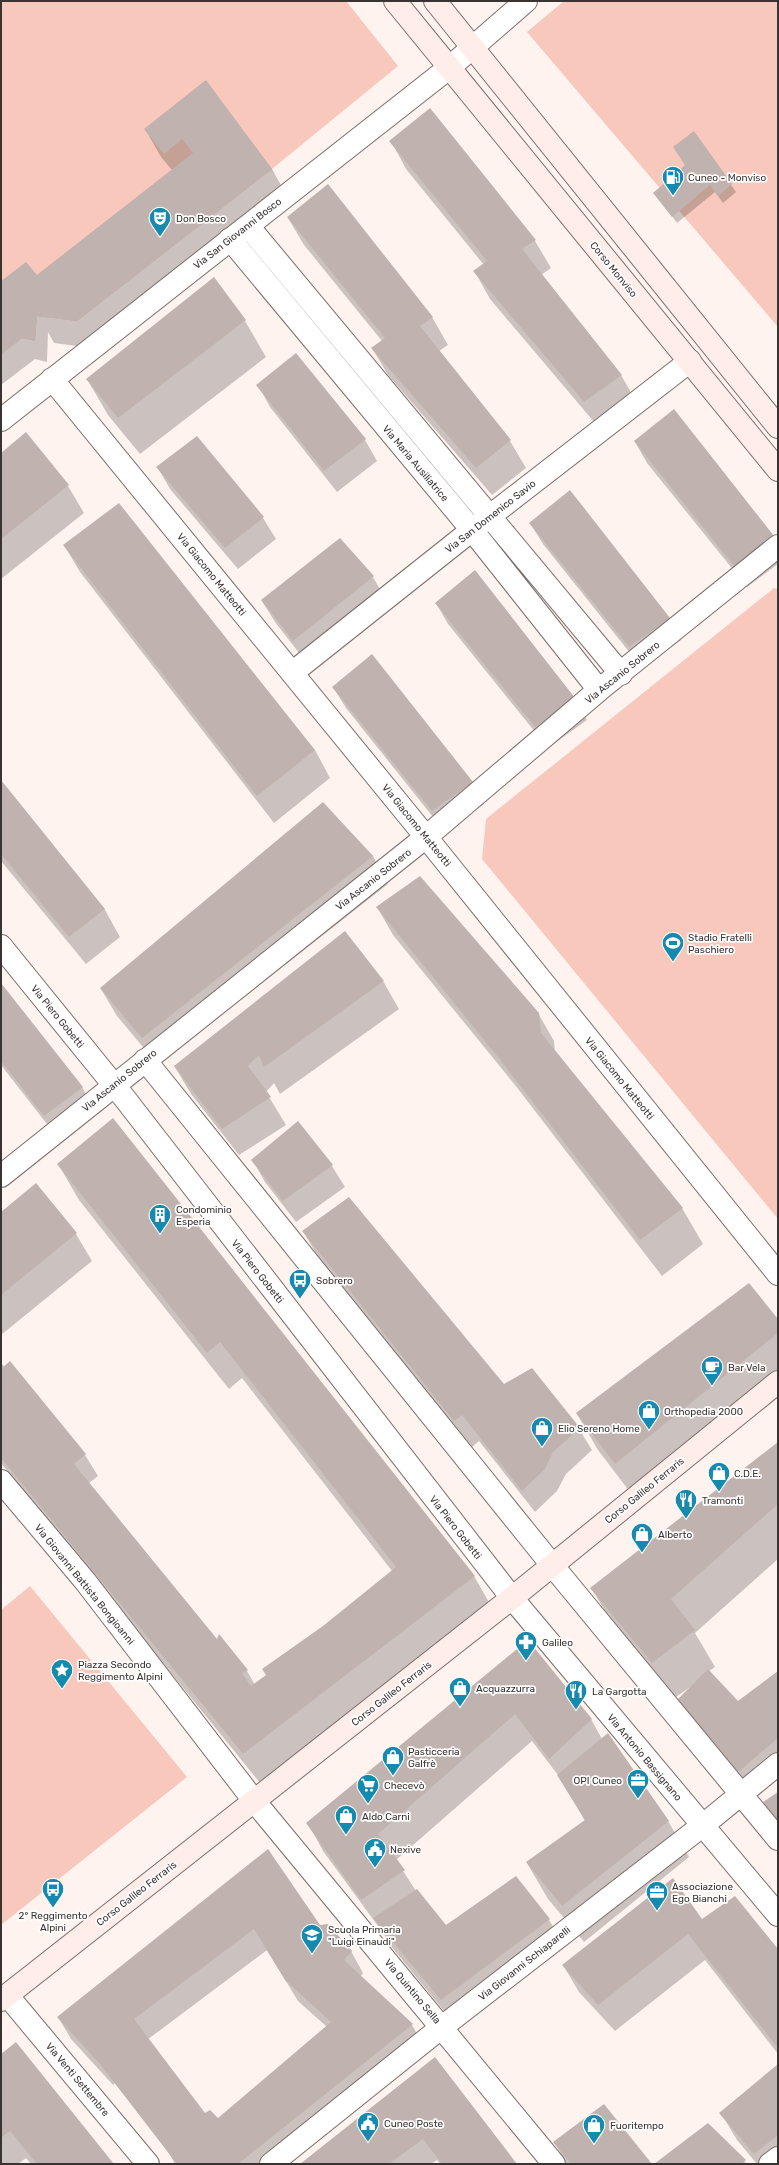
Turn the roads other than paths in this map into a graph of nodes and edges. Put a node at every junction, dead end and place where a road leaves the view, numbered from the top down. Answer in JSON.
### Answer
{"nodes":[{"id":1,"x":395,"y":1,"type":"edge"},
{"id":2,"x":435,"y":1,"type":"edge"},
{"id":3,"x":526,"y":1,"type":"edge"},
{"id":4,"x":473,"y":46,"type":"junction"},
{"id":5,"x":450,"y":67,"type":"junction"},
{"id":6,"x":248,"y":226,"type":"junction"},
{"id":7,"x":230,"y":239,"type":"junction"},
{"id":8,"x":690,"y":362,"type":"junction"},
{"id":9,"x":52,"y":379,"type":"junction"},
{"id":10,"x":1,"y":420,"type":"edge"},
{"id":11,"x":778,"y":427,"type":"edge"},
{"id":12,"x":778,"y":470,"type":"edge"},
{"id":13,"x":489,"y":517,"type":"junction"},
{"id":14,"x":472,"y":530,"type":"junction"},
{"id":15,"x":778,"y":546,"type":"edge"},
{"id":16,"x":292,"y":673,"type":"junction"},
{"id":17,"x":621,"y":674,"type":"junction"},
{"id":18,"x":599,"y":690,"type":"junction"},
{"id":19,"x":426,"y":837,"type":"junction"},
{"id":20,"x":1,"y":946,"type":"edge"},
{"id":21,"x":145,"y":1060,"type":"junction"},
{"id":22,"x":113,"y":1085,"type":"junction"},
{"id":23,"x":1,"y":1176,"type":"edge"},
{"id":24,"x":778,"y":1274,"type":"edge"},
{"id":25,"x":778,"y":1382,"type":"edge"},
{"id":26,"x":1,"y":1481,"type":"edge"},
{"id":27,"x":552,"y":1565,"type":"junction"},
{"id":28,"x":512,"y":1598,"type":"junction"},
{"id":29,"x":778,"y":1764,"type":"edge"},
{"id":30,"x":742,"y":1793,"type":"junction"},
{"id":31,"x":255,"y":1802,"type":"junction"},
{"id":32,"x":702,"y":1826,"type":"junction"},
{"id":33,"x":778,"y":1839,"type":"edge"},
{"id":34,"x":778,"y":1915,"type":"edge"},
{"id":35,"x":4,"y":1998,"type":"edge"},
{"id":36,"x":442,"y":2027,"type":"junction"},
{"id":37,"x":778,"y":2158,"type":"edge"},
{"id":38,"x":148,"y":2164,"type":"edge"},
{"id":39,"x":271,"y":2164,"type":"edge"},
{"id":40,"x":554,"y":2164,"type":"edge"},
{"id":41,"x":770,"y":2164,"type":"edge"}],
"edges":[{"from":1,"to":5,"type":"main road","name":"Corso Monviso"},
{"from":2,"to":4,"type":"main road"},
{"from":3,"to":4,"type":"street","name":"Via San Giovanni Bosco"},
{"from":4,"to":5,"type":"street","name":"Via San Giovanni Bosco"},
{"from":4,"to":11,"type":"main road"},
{"from":5,"to":6,"type":"street","name":"Via San Giovanni Bosco"},
{"from":5,"to":8,"type":"main road","name":"Corso Monviso"},
{"from":6,"to":7,"type":"street","name":"Via San Giovanni Bosco"},
{"from":6,"to":13,"type":"street"},
{"from":7,"to":9,"type":"street","name":"Via San Giovanni Bosco"},
{"from":7,"to":14,"type":"street","name":"Via Maria Ausiliatrice"},
{"from":8,"to":12,"type":"main road","name":"Corso Monviso"},
{"from":8,"to":13,"type":"street","name":"Via San Domenico Savio"},
{"from":9,"to":10,"type":"street","name":"Via San Giovanni Bosco"},
{"from":9,"to":16,"type":"street","name":"Via Giacomo Matteotti"},
{"from":13,"to":14,"type":"street","name":"Via San Domenico Savio"},
{"from":13,"to":17,"type":"street"},
{"from":14,"to":16,"type":"street","name":"Via San Domenico Savio"},
{"from":14,"to":18,"type":"street","name":"Via Maria Ausiliatrice"},
{"from":15,"to":17,"type":"street","name":"Via Ascanio Sobrero"},
{"from":16,"to":19,"type":"street","name":"Via Giacomo Matteotti"},
{"from":17,"to":18,"type":"street","name":"Via Ascanio Sobrero"},
{"from":18,"to":19,"type":"street","name":"Via Ascanio Sobrero"},
{"from":19,"to":21,"type":"street","name":"Via Ascanio Sobrero"},
{"from":19,"to":24,"type":"street","name":"Via Giacomo Matteotti"},
{"from":20,"to":22,"type":"street","name":"Via Piero Gobetti"},
{"from":21,"to":22,"type":"street","name":"Via Ascanio Sobrero"},
{"from":21,"to":27,"type":"street"},
{"from":22,"to":23,"type":"street","name":"Via Ascanio Sobrero"},
{"from":22,"to":28,"type":"street","name":"Via Piero Gobetti"},
{"from":25,"to":27,"type":"main road","name":"Corso Galileo Ferraris"},
{"from":26,"to":31,"type":"street","name":"Via Giovanni Battista Bongioanni"},
{"from":27,"to":28,"type":"main road","name":"Corso Galileo Ferraris"},
{"from":27,"to":30,"type":"street"},
{"from":28,"to":31,"type":"main road","name":"Corso Galileo Ferraris"},
{"from":28,"to":32,"type":"street","name":"Via Antonio Bassignano"},
{"from":29,"to":30,"type":"street","name":"Via Giovanni Schiaparelli"},
{"from":30,"to":32,"type":"street","name":"Via Giovanni Schiaparelli"},
{"from":30,"to":33,"type":"street"},
{"from":31,"to":35,"type":"main road","name":"Corso Galileo Ferraris"},
{"from":31,"to":36,"type":"street","name":"Via Quintino Sella"},
{"from":32,"to":34,"type":"street","name":"Via Antonio Bassignano"},
{"from":32,"to":36,"type":"street","name":"Via Giovanni Schiaparelli"},
{"from":35,"to":38,"type":"street","name":"Via Venti Settembre"},
{"from":36,"to":39,"type":"street","name":"Via Giovanni Schiaparelli"},
{"from":36,"to":40,"type":"street","name":"Via Quintino Sella"},
{"from":37,"to":41,"type":"street"}]}
